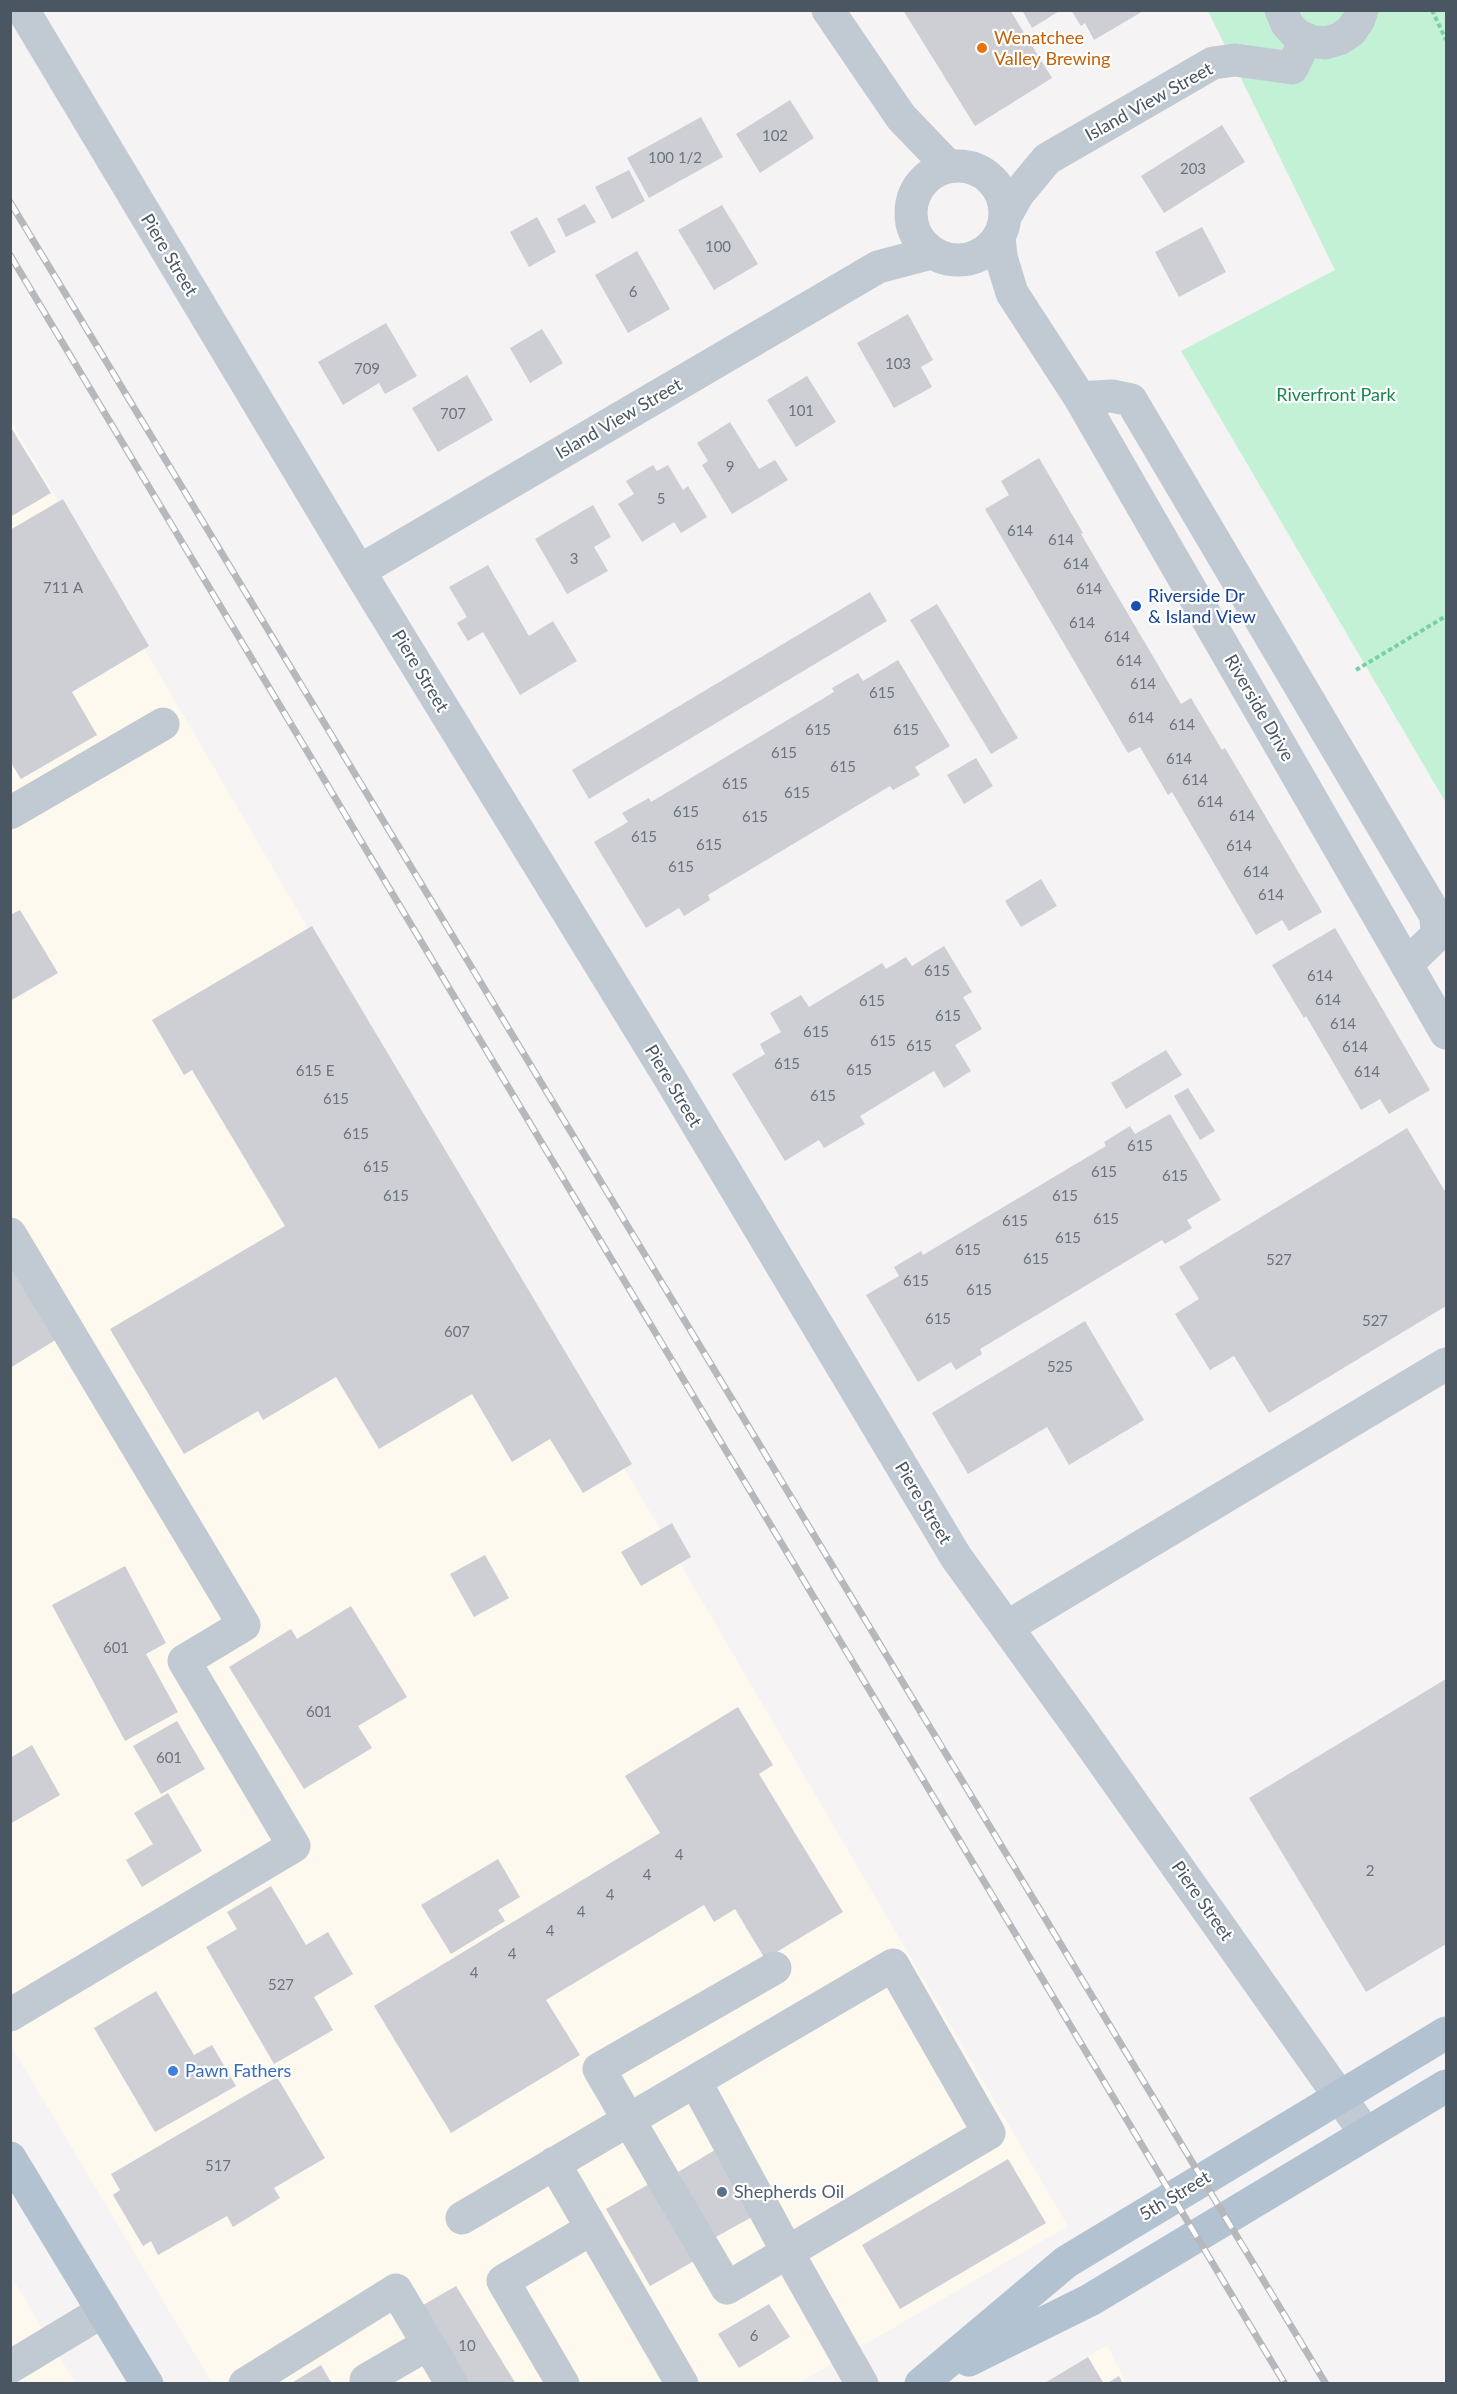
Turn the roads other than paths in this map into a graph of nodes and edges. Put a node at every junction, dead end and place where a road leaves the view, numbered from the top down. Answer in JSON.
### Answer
{"nodes":[{"id":1,"x":23,"y":10,"type":"edge"},
{"id":2,"x":828,"y":10,"type":"edge"},
{"id":3,"x":1281,"y":10,"type":"edge"},
{"id":4,"x":1362,"y":10,"type":"edge"},
{"id":5,"x":1306,"y":39,"type":"junction"},
{"id":6,"x":901,"y":117,"type":"junction"},
{"id":7,"x":1047,"y":159,"type":"junction"},
{"id":8,"x":962,"y":168,"type":"junction"},
{"id":9,"x":917,"y":191,"type":"junction"},
{"id":10,"x":912,"y":226,"type":"junction"},
{"id":11,"x":1002,"y":227,"type":"junction"},
{"id":12,"x":945,"y":257,"type":"junction"},
{"id":13,"x":878,"y":267,"type":"junction"},
{"id":14,"x":1012,"y":293,"type":"junction"},
{"id":15,"x":1080,"y":398,"type":"junction"},
{"id":16,"x":359,"y":571,"type":"junction"},
{"id":17,"x":163,"y":724,"type":"dead end"},
{"id":18,"x":10,"y":813,"type":"edge"},
{"id":19,"x":1407,"y":964,"type":"junction"},
{"id":20,"x":1446,"y":1033,"type":"edge"},
{"id":21,"x":10,"y":1234,"type":"edge"},
{"id":22,"x":1446,"y":1364,"type":"edge"},
{"id":23,"x":1007,"y":1628,"type":"junction"},
{"id":24,"x":775,"y":1968,"type":"dead end"},
{"id":25,"x":10,"y":2015,"type":"edge"},
{"id":26,"x":1446,"y":2033,"type":"edge"},
{"id":27,"x":696,"y":2080,"type":"junction"},
{"id":28,"x":1446,"y":2086,"type":"edge"},
{"id":29,"x":1340,"y":2097,"type":"junction"},
{"id":30,"x":628,"y":2119,"type":"junction"},
{"id":31,"x":1366,"y":2134,"type":"junction"},
{"id":32,"x":10,"y":2158,"type":"edge"},
{"id":33,"x":554,"y":2163,"type":"junction"},
{"id":34,"x":462,"y":2218,"type":"dead end"},
{"id":35,"x":591,"y":2229,"type":"junction"},
{"id":36,"x":788,"y":2253,"type":"junction"},
{"id":37,"x":103,"y":2311,"type":"junction"},
{"id":38,"x":428,"y":2344,"type":"junction"},
{"id":39,"x":10,"y":2367,"type":"edge"},
{"id":40,"x":366,"y":2380,"type":"dead end"},
{"id":41,"x":147,"y":2384,"type":"edge"},
{"id":42,"x":245,"y":2384,"type":"edge"},
{"id":43,"x":452,"y":2384,"type":"edge"},
{"id":44,"x":563,"y":2384,"type":"edge"},
{"id":45,"x":682,"y":2384,"type":"edge"},
{"id":46,"x":862,"y":2384,"type":"edge"},
{"id":47,"x":921,"y":2384,"type":"edge"}],
"edges":[{"from":1,"to":16,"type":"street","name":"Piere Street"},
{"from":2,"to":6,"type":"street"},
{"from":3,"to":5,"type":"street"},
{"from":4,"to":5,"type":"street"},
{"from":5,"to":7,"type":"street","name":"Island View Street"},
{"from":6,"to":8,"type":"street"},
{"from":6,"to":9,"type":"street"},
{"from":7,"to":8,"type":"street","name":"Island View Street"},
{"from":7,"to":11,"type":"street","name":"Island View Street"},
{"from":8,"to":9,"type":"street"},
{"from":8,"to":11,"type":"street"},
{"from":9,"to":10,"type":"street"},
{"from":10,"to":12,"type":"street"},
{"from":10,"to":13,"type":"street","name":"Island View Street"},
{"from":11,"to":12,"type":"street"},
{"from":11,"to":14,"type":"street","name":"Riverside Drive"},
{"from":12,"to":13,"type":"street","name":"Island View Street"},
{"from":12,"to":14,"type":"street","name":"Riverside Drive"},
{"from":13,"to":16,"type":"street","name":"Island View Street"},
{"from":14,"to":15,"type":"street","name":"Riverside Drive"},
{"from":15,"to":19,"type":"street","name":"Riverside Drive"},
{"from":15,"to":19,"type":"street"},
{"from":16,"to":23,"type":"street","name":"Piere Street"},
{"from":17,"to":18,"type":"street"},
{"from":19,"to":20,"type":"street","name":"Riverside Drive"},
{"from":21,"to":25,"type":"street"},
{"from":22,"to":23,"type":"street"},
{"from":23,"to":29,"type":"street","name":"Piere Street"},
{"from":24,"to":30,"type":"street"},
{"from":26,"to":29,"type":"main road","name":"5th Street"},
{"from":27,"to":30,"type":"street"},
{"from":27,"to":36,"type":"street"},
{"from":27,"to":36,"type":"street"},
{"from":28,"to":31,"type":"main road","name":"5th Street"},
{"from":29,"to":31,"type":"street","name":"Piere Street"},
{"from":29,"to":47,"type":"main road","name":"5th Street"},
{"from":30,"to":33,"type":"street"},
{"from":30,"to":36,"type":"street"},
{"from":31,"to":47,"type":"main road","name":"5th Street"},
{"from":32,"to":37,"type":"main road"},
{"from":33,"to":34,"type":"street"},
{"from":33,"to":35,"type":"street"},
{"from":35,"to":44,"type":"street"},
{"from":35,"to":45,"type":"street"},
{"from":36,"to":46,"type":"street"},
{"from":37,"to":39,"type":"street"},
{"from":37,"to":41,"type":"main road"},
{"from":38,"to":40,"type":"street"},
{"from":38,"to":42,"type":"street"},
{"from":38,"to":43,"type":"street"}]}
